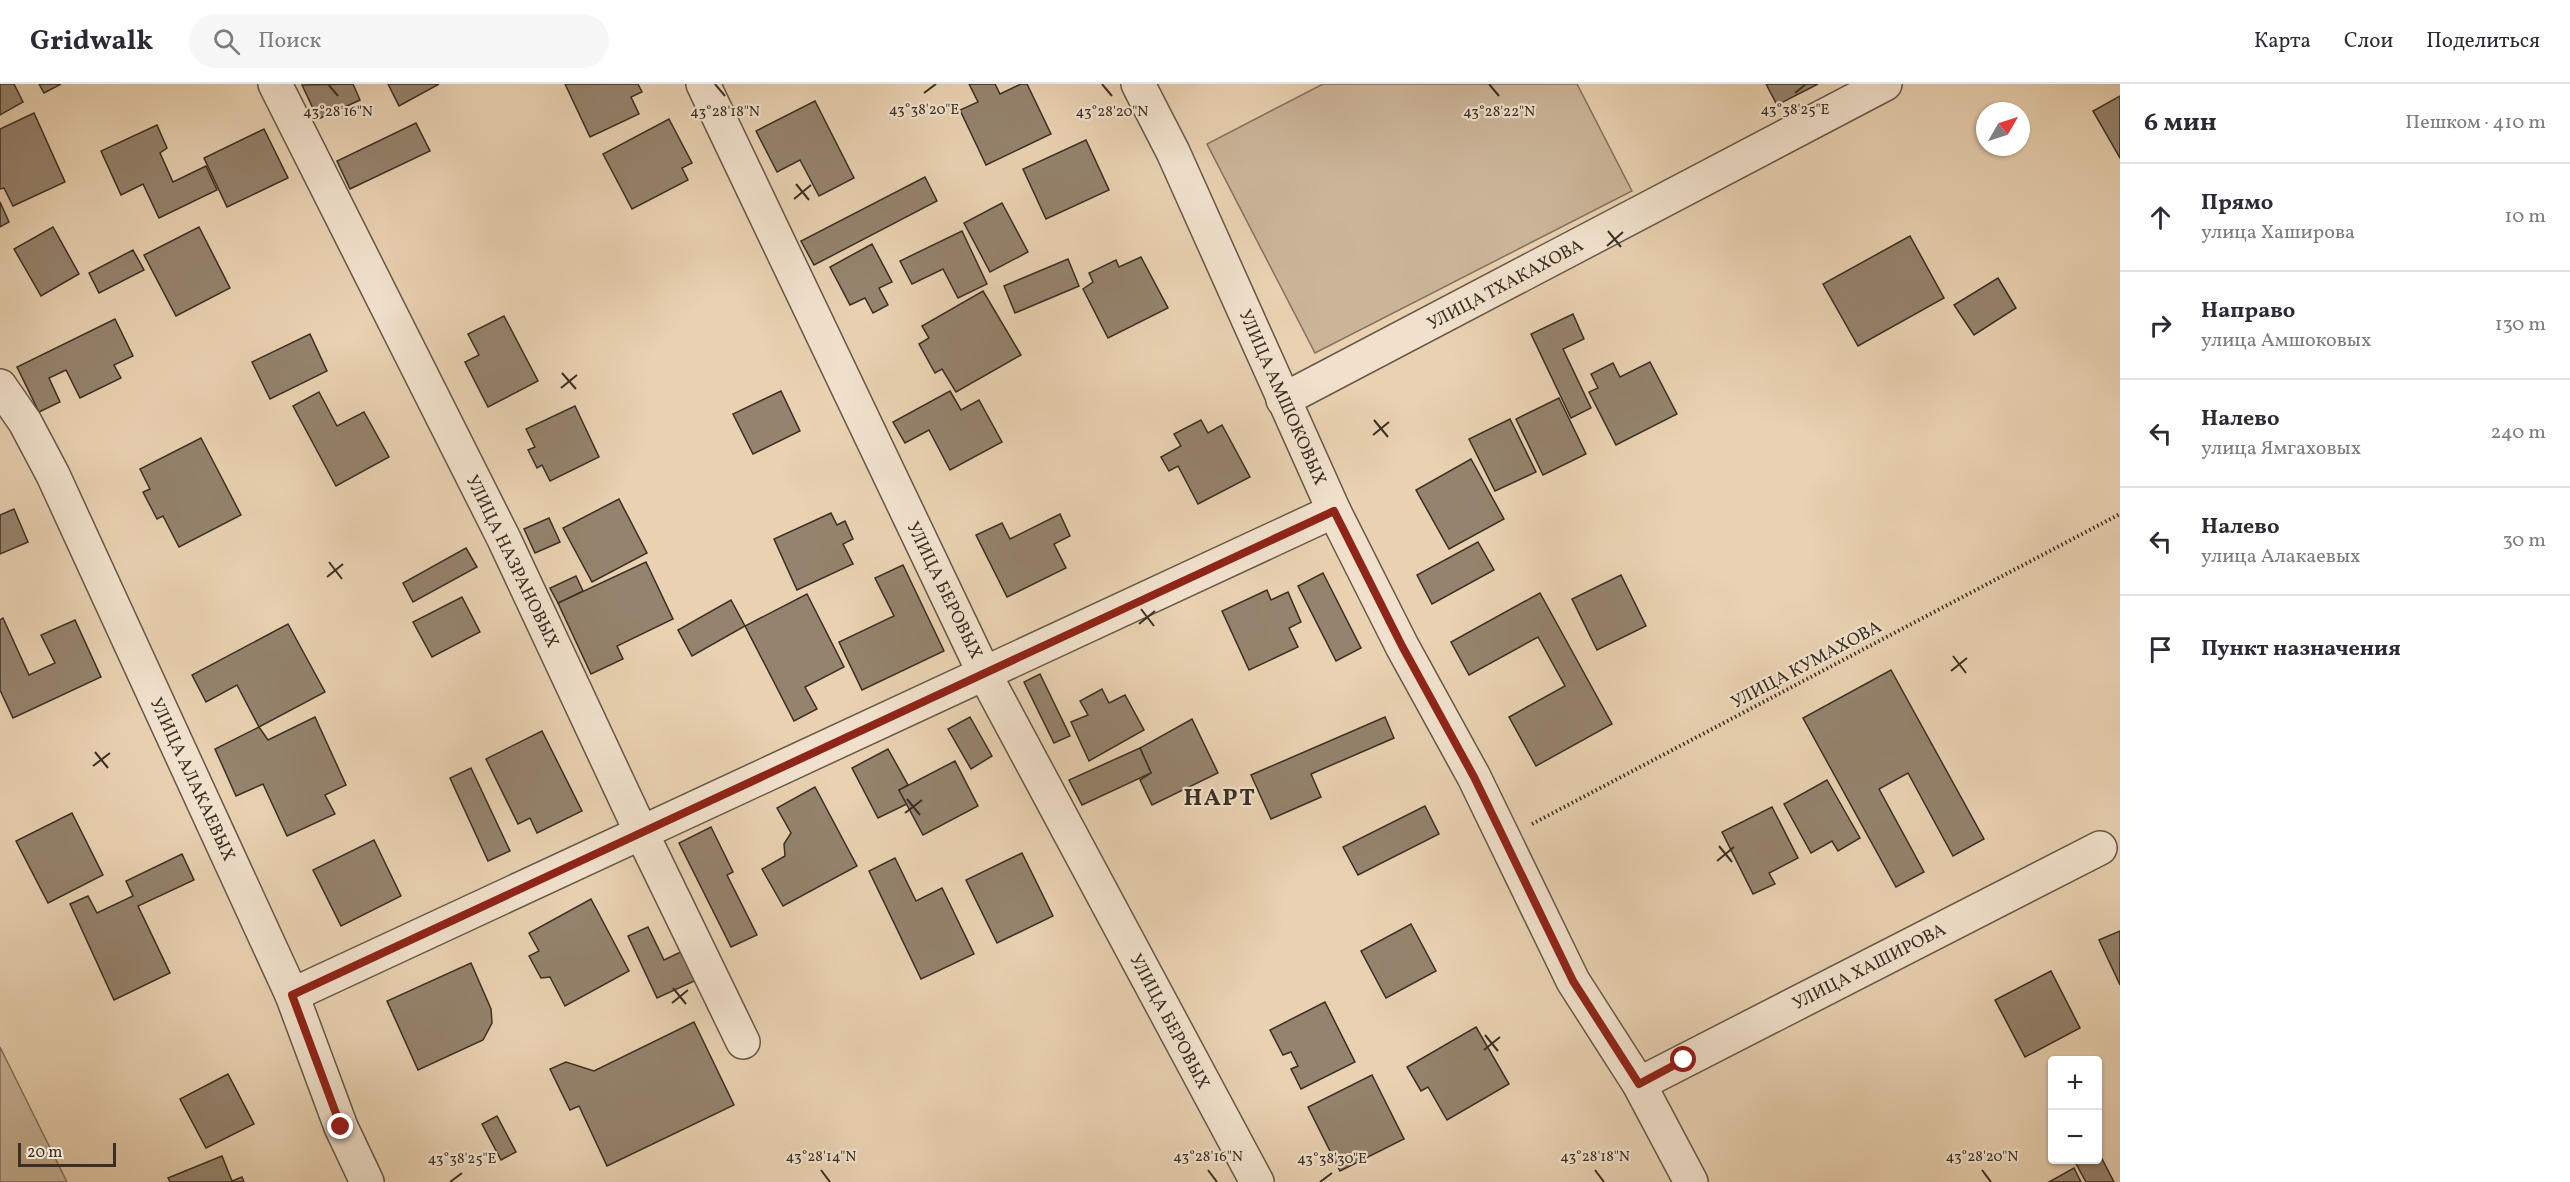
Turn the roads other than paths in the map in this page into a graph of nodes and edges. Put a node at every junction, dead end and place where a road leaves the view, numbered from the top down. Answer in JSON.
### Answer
{"nodes":[{"id":1,"x":275,"y":84,"type":"edge"},
{"id":2,"x":703,"y":84,"type":"edge"},
{"id":3,"x":1138,"y":84,"type":"edge"},
{"id":4,"x":1885,"y":84,"type":"edge"},
{"id":5,"x":0,"y":386,"type":"edge"},
{"id":6,"x":1283,"y":400,"type":"junction"},
{"id":7,"x":1334,"y":511,"type":"junction"},
{"id":8,"x":984,"y":673,"type":"junction"},
{"id":9,"x":642,"y":834,"type":"junction"},
{"id":10,"x":2100,"y":848,"type":"dead end"},
{"id":11,"x":292,"y":995,"type":"junction"},
{"id":12,"x":743,"y":1042,"type":"dead end"},
{"id":13,"x":1639,"y":1084,"type":"junction"},
{"id":14,"x":367,"y":1182,"type":"edge"},
{"id":15,"x":1257,"y":1182,"type":"edge"},
{"id":16,"x":1690,"y":1182,"type":"edge"}],
"edges":[{"from":1,"to":9,"type":"street","name":"УЛИЦА НАЗРАНОВЫХ"},
{"from":2,"to":8,"type":"street","name":"УЛИЦА БЕРОВЫХ"},
{"from":3,"to":6,"type":"street","name":"УЛИЦА АМШОКОВЫХ"},
{"from":4,"to":6,"type":"street","name":"УЛИЦА ТХАКАХОВА"},
{"from":5,"to":11,"type":"street","name":"УЛИЦА АЛАКАЕВЫХ"},
{"from":6,"to":7,"type":"street","name":"УЛИЦА АМШОКОВЫХ"},
{"from":7,"to":8,"type":"street"},
{"from":7,"to":13,"type":"street","name":"УЛИЦА АМШОКОВЫХ"},
{"from":8,"to":9,"type":"street"},
{"from":8,"to":15,"type":"street","name":"УЛИЦА БЕРОВЫХ"},
{"from":9,"to":11,"type":"street"},
{"from":9,"to":12,"type":"street","name":"УЛИЦА НАЗРАНОВЫХ"},
{"from":10,"to":13,"type":"street","name":"УЛИЦА ХАШИРОВА"},
{"from":11,"to":14,"type":"street","name":"УЛИЦА АЛАКАЕВЫХ"},
{"from":13,"to":16,"type":"street","name":"УЛИЦА АМШОКОВЫХ"}]}
